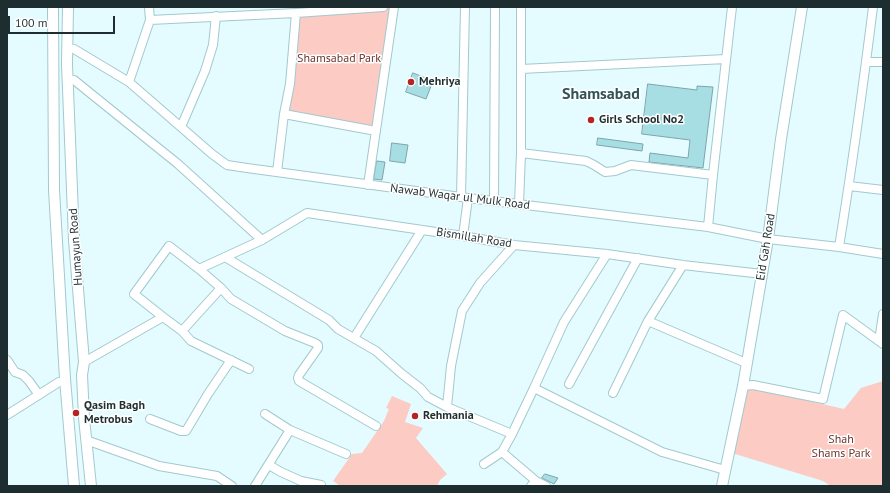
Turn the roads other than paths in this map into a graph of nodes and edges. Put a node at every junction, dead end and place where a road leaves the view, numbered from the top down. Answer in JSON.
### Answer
{"nodes":[{"id":1,"x":53,"y":7,"type":"edge"},
{"id":2,"x":68,"y":7,"type":"edge"},
{"id":3,"x":74,"y":7,"type":"edge"},
{"id":4,"x":149,"y":7,"type":"edge"},
{"id":5,"x":383,"y":7,"type":"edge"},
{"id":6,"x":394,"y":7,"type":"edge"},
{"id":7,"x":466,"y":7,"type":"edge"},
{"id":8,"x":495,"y":7,"type":"edge"},
{"id":9,"x":521,"y":7,"type":"edge"},
{"id":10,"x":732,"y":7,"type":"edge"},
{"id":11,"x":802,"y":7,"type":"edge"},
{"id":12,"x":873,"y":7,"type":"edge"},
{"id":13,"x":296,"y":13,"type":"junction"},
{"id":14,"x":216,"y":16,"type":"junction"},
{"id":15,"x":150,"y":20,"type":"junction"},
{"id":16,"x":74,"y":49,"type":"junction"},
{"id":17,"x":726,"y":59,"type":"junction"},
{"id":18,"x":866,"y":62,"type":"junction"},
{"id":19,"x":883,"y":62,"type":"edge"},
{"id":20,"x":521,"y":69,"type":"junction"},
{"id":21,"x":74,"y":80,"type":"junction"},
{"id":22,"x":129,"y":82,"type":"junction"},
{"id":23,"x":69,"y":112,"type":"junction"},
{"id":24,"x":284,"y":114,"type":"junction"},
{"id":25,"x":181,"y":127,"type":"junction"},
{"id":26,"x":376,"y":131,"type":"junction"},
{"id":27,"x":521,"y":153,"type":"junction"},
{"id":28,"x":277,"y":172,"type":"junction"},
{"id":29,"x":713,"y":174,"type":"junction"},
{"id":30,"x":368,"y":185,"type":"junction"},
{"id":31,"x":849,"y":186,"type":"junction"},
{"id":32,"x":883,"y":190,"type":"edge"},
{"id":33,"x":464,"y":198,"type":"junction"},
{"id":34,"x":494,"y":201,"type":"junction"},
{"id":35,"x":519,"y":204,"type":"junction"},
{"id":36,"x":708,"y":227,"type":"junction"},
{"id":37,"x":422,"y":230,"type":"junction"},
{"id":38,"x":463,"y":236,"type":"junction"},
{"id":39,"x":768,"y":239,"type":"junction"},
{"id":40,"x":262,"y":240,"type":"junction"},
{"id":41,"x":514,"y":245,"type":"junction"},
{"id":42,"x":838,"y":247,"type":"junction"},
{"id":43,"x":607,"y":254,"type":"junction"},
{"id":44,"x":883,"y":254,"type":"edge"},
{"id":45,"x":226,"y":257,"type":"junction"},
{"id":46,"x":638,"y":258,"type":"junction"},
{"id":47,"x":683,"y":264,"type":"junction"},
{"id":48,"x":199,"y":269,"type":"junction"},
{"id":49,"x":762,"y":274,"type":"junction"},
{"id":50,"x":221,"y":288,"type":"junction"},
{"id":51,"x":883,"y":314,"type":"edge"},
{"id":52,"x":163,"y":317,"type":"junction"},
{"id":53,"x":648,"y":321,"type":"junction"},
{"id":54,"x":182,"y":330,"type":"junction"},
{"id":55,"x":354,"y":338,"type":"junction"},
{"id":56,"x":881,"y":342,"type":"edge"},
{"id":57,"x":7,"y":360,"type":"edge"},
{"id":58,"x":232,"y":360,"type":"junction"},
{"id":59,"x":84,"y":362,"type":"junction"},
{"id":60,"x":746,"y":363,"type":"junction"},
{"id":61,"x":249,"y":369,"type":"dead end"},
{"id":62,"x":59,"y":382,"type":"dead end"},
{"id":63,"x":569,"y":384,"type":"dead end"},
{"id":64,"x":743,"y":386,"type":"junction"},
{"id":65,"x":534,"y":388,"type":"junction"},
{"id":66,"x":613,"y":393,"type":"dead end"},
{"id":67,"x":39,"y":395,"type":"junction"},
{"id":68,"x":447,"y":407,"type":"junction"},
{"id":69,"x":265,"y":414,"type":"dead end"},
{"id":70,"x":7,"y":415,"type":"edge"},
{"id":71,"x":150,"y":420,"type":"dead end"},
{"id":72,"x":376,"y":426,"type":"dead end"},
{"id":73,"x":290,"y":430,"type":"junction"},
{"id":74,"x":512,"y":434,"type":"junction"},
{"id":75,"x":86,"y":440,"type":"junction"},
{"id":76,"x":502,"y":452,"type":"junction"},
{"id":77,"x":346,"y":454,"type":"dead end"},
{"id":78,"x":484,"y":464,"type":"dead end"},
{"id":79,"x":269,"y":465,"type":"junction"},
{"id":80,"x":725,"y":470,"type":"junction"},
{"id":81,"x":533,"y":484,"type":"edge"},
{"id":82,"x":321,"y":485,"type":"edge"},
{"id":83,"x":74,"y":486,"type":"edge"},
{"id":84,"x":91,"y":486,"type":"edge"},
{"id":85,"x":232,"y":486,"type":"edge"},
{"id":86,"x":255,"y":486,"type":"edge"},
{"id":87,"x":546,"y":486,"type":"edge"},
{"id":88,"x":722,"y":486,"type":"edge"}],
"edges":[{"from":1,"to":83,"type":"main road","name":"Humayun Road"},
{"from":2,"to":23,"type":"main road","name":"Humayun Road"},
{"from":3,"to":16,"type":"main road"},
{"from":4,"to":15,"type":"street"},
{"from":5,"to":13,"type":"street"},
{"from":6,"to":26,"type":"street"},
{"from":7,"to":33,"type":"street"},
{"from":8,"to":34,"type":"street"},
{"from":9,"to":20,"type":"street"},
{"from":10,"to":17,"type":"street"},
{"from":11,"to":39,"type":"main road","name":"Eid Gah Road"},
{"from":12,"to":18,"type":"street"},
{"from":13,"to":14,"type":"street"},
{"from":13,"to":24,"type":"street"},
{"from":14,"to":15,"type":"street"},
{"from":14,"to":25,"type":"street"},
{"from":15,"to":22,"type":"street"},
{"from":16,"to":21,"type":"main road"},
{"from":16,"to":22,"type":"street","name":"Nawab Waqar ul Mulk Road"},
{"from":17,"to":20,"type":"street"},
{"from":17,"to":29,"type":"street"},
{"from":18,"to":19,"type":"street"},
{"from":18,"to":31,"type":"street"},
{"from":20,"to":27,"type":"street"},
{"from":21,"to":23,"type":"main road"},
{"from":21,"to":40,"type":"street"},
{"from":22,"to":25,"type":"street","name":"Nawab Waqar ul Mulk Road"},
{"from":23,"to":59,"type":"main road","name":"Humayun Road"},
{"from":24,"to":26,"type":"street"},
{"from":24,"to":28,"type":"street"},
{"from":25,"to":28,"type":"street","name":"Nawab Waqar ul Mulk Road"},
{"from":26,"to":30,"type":"street"},
{"from":27,"to":29,"type":"street"},
{"from":27,"to":35,"type":"street"},
{"from":28,"to":30,"type":"street","name":"Nawab Waqar ul Mulk Road"},
{"from":29,"to":36,"type":"street"},
{"from":30,"to":33,"type":"street","name":"Nawab Waqar ul Mulk Road"},
{"from":31,"to":32,"type":"street"},
{"from":31,"to":42,"type":"street"},
{"from":33,"to":34,"type":"street","name":"Nawab Waqar ul Mulk Road"},
{"from":33,"to":38,"type":"street"},
{"from":34,"to":35,"type":"street","name":"Nawab Waqar ul Mulk Road"},
{"from":35,"to":36,"type":"street","name":"Nawab Waqar ul Mulk Road"},
{"from":36,"to":39,"type":"street","name":"Nawab Waqar ul Mulk Road"},
{"from":37,"to":38,"type":"street","name":"Bismillah Road"},
{"from":37,"to":40,"type":"street","name":"Bismillah Road"},
{"from":37,"to":55,"type":"street"},
{"from":38,"to":41,"type":"street","name":"Bismillah Road"},
{"from":39,"to":42,"type":"street","name":"Nawab Waqar ul Mulk Road"},
{"from":39,"to":49,"type":"main road","name":"Eid Gah Road"},
{"from":40,"to":45,"type":"street","name":"Bismillah Road"},
{"from":41,"to":43,"type":"street","name":"Bismillah Road"},
{"from":41,"to":68,"type":"street"},
{"from":42,"to":44,"type":"street","name":"Nawab Waqar ul Mulk Road"},
{"from":43,"to":46,"type":"street","name":"Bismillah Road"},
{"from":43,"to":65,"type":"street"},
{"from":45,"to":48,"type":"street","name":"Bismillah Road"},
{"from":45,"to":55,"type":"street"},
{"from":46,"to":47,"type":"street","name":"Bismillah Road"},
{"from":46,"to":63,"type":"street"},
{"from":47,"to":49,"type":"street","name":"Bismillah Road"},
{"from":47,"to":53,"type":"street"},
{"from":48,"to":50,"type":"street"},
{"from":48,"to":52,"type":"street"},
{"from":49,"to":60,"type":"main road","name":"Eid Gah Road"},
{"from":50,"to":54,"type":"street"},
{"from":50,"to":72,"type":"street"},
{"from":51,"to":56,"type":"street"},
{"from":52,"to":54,"type":"street"},
{"from":52,"to":59,"type":"street"},
{"from":53,"to":60,"type":"street"},
{"from":53,"to":66,"type":"street"},
{"from":54,"to":58,"type":"street"},
{"from":55,"to":68,"type":"street"},
{"from":56,"to":64,"type":"street"},
{"from":57,"to":67,"type":"street"},
{"from":58,"to":61,"type":"street"},
{"from":58,"to":71,"type":"street"},
{"from":59,"to":75,"type":"main road","name":"Humayun Road"},
{"from":60,"to":64,"type":"main road","name":"Eid Gah Road"},
{"from":62,"to":67,"type":"street"},
{"from":64,"to":80,"type":"main road","name":"Eid Gah Road"},
{"from":65,"to":74,"type":"street"},
{"from":65,"to":80,"type":"street"},
{"from":67,"to":70,"type":"street"},
{"from":68,"to":74,"type":"street"},
{"from":69,"to":73,"type":"street"},
{"from":73,"to":77,"type":"street"},
{"from":73,"to":79,"type":"street"},
{"from":74,"to":76,"type":"street"},
{"from":75,"to":84,"type":"main road","name":"Humayun Road"},
{"from":75,"to":85,"type":"street"},
{"from":76,"to":78,"type":"street"},
{"from":76,"to":81,"type":"street"},
{"from":79,"to":82,"type":"street"},
{"from":79,"to":86,"type":"street"},
{"from":80,"to":88,"type":"main road","name":"Eid Gah Road"},
{"from":81,"to":87,"type":"street"}]}
